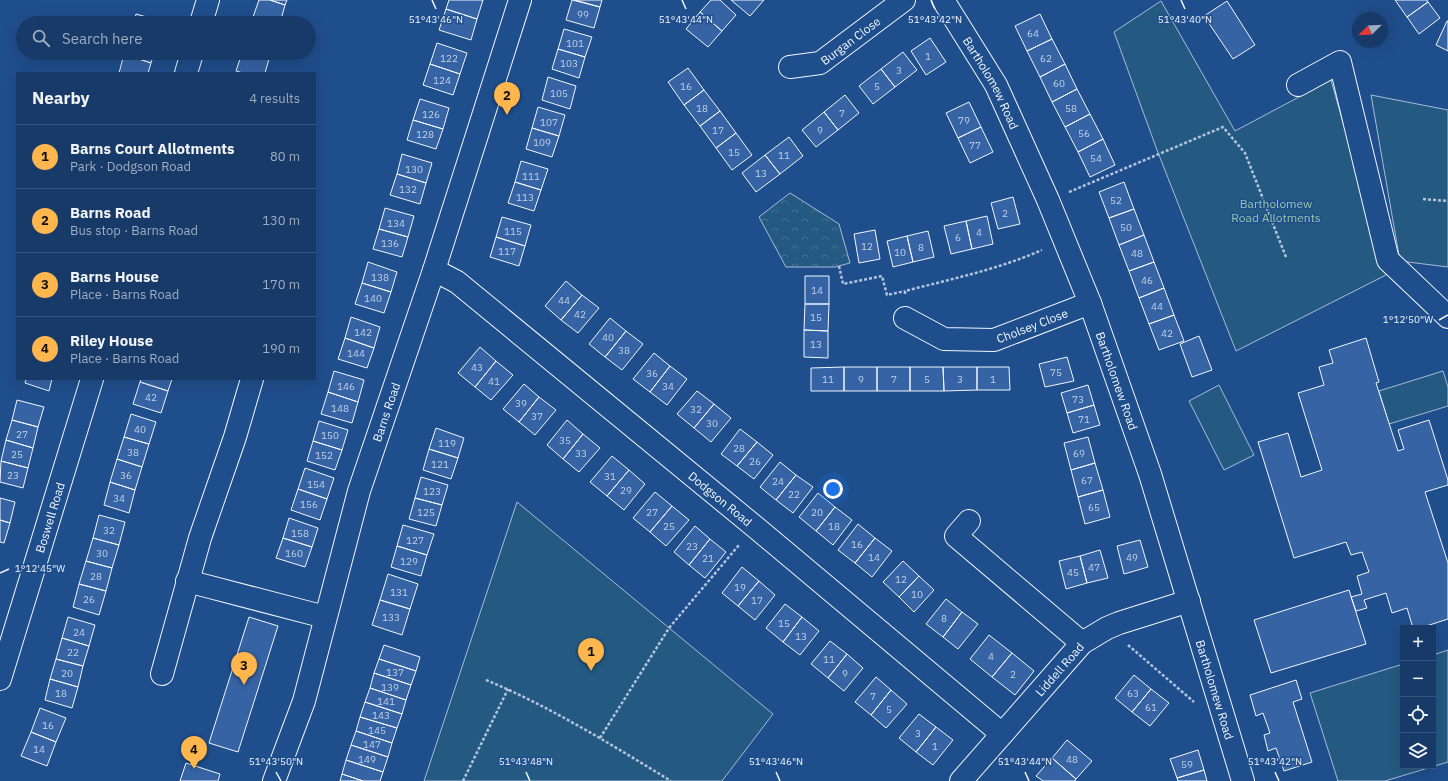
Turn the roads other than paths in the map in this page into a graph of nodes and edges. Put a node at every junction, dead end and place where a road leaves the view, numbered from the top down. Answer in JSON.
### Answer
{"nodes":[{"id":1,"x":208,"y":0,"type":"edge"},
{"id":2,"x":520,"y":0,"type":"edge"},
{"id":3,"x":904,"y":0,"type":"edge"},
{"id":4,"x":943,"y":0,"type":"edge"},
{"id":5,"x":203,"y":16,"type":"edge"},
{"id":6,"x":190,"y":60,"type":"edge"},
{"id":7,"x":790,"y":67,"type":"dead end"},
{"id":8,"x":186,"y":72,"type":"edge"},
{"id":9,"x":1298,"y":86,"type":"dead end"},
{"id":10,"x":434,"y":270,"type":"junction"},
{"id":11,"x":1090,"y":303,"type":"junction"},
{"id":12,"x":1448,"y":317,"type":"edge"},
{"id":13,"x":905,"y":318,"type":"road end"},
{"id":14,"x":92,"y":380,"type":"edge"},
{"id":15,"x":252,"y":380,"type":"edge"},
{"id":16,"x":969,"y":521,"type":"dead end"},
{"id":17,"x":187,"y":581,"type":"junction"},
{"id":18,"x":1189,"y":601,"type":"junction"},
{"id":19,"x":325,"y":617,"type":"junction"},
{"id":20,"x":1082,"y":643,"type":"junction"},
{"id":21,"x":162,"y":674,"type":"dead end"},
{"id":22,"x":0,"y":679,"type":"edge"},
{"id":23,"x":1002,"y":734,"type":"junction"},
{"id":24,"x":1241,"y":774,"type":"edge"},
{"id":25,"x":274,"y":781,"type":"edge"},
{"id":26,"x":961,"y":781,"type":"edge"}],
"edges":[{"from":1,"to":5,"type":"street"},
{"from":2,"to":10,"type":"street","name":"Barns Road"},
{"from":3,"to":7,"type":"street","name":"Burgan Close"},
{"from":4,"to":11,"type":"street","name":"Bartholomew Road"},
{"from":6,"to":8,"type":"street"},
{"from":9,"to":12,"type":"street"},
{"from":10,"to":19,"type":"street","name":"Barns Road"},
{"from":10,"to":23,"type":"street","name":"Dodgson Road"},
{"from":11,"to":13,"type":"street","name":"Cholsey Close"},
{"from":11,"to":18,"type":"street","name":"Bartholomew Road"},
{"from":14,"to":22,"type":"street","name":"Boswell Road"},
{"from":15,"to":17,"type":"street"},
{"from":16,"to":20,"type":"street"},
{"from":17,"to":19,"type":"street"},
{"from":17,"to":21,"type":"street"},
{"from":18,"to":20,"type":"street","name":"Liddell Road"},
{"from":18,"to":24,"type":"street","name":"Bartholomew Road"},
{"from":19,"to":25,"type":"street","name":"Barns Road"},
{"from":20,"to":23,"type":"street","name":"Liddell Road"},
{"from":23,"to":26,"type":"street","name":"Liddell Road"}]}
